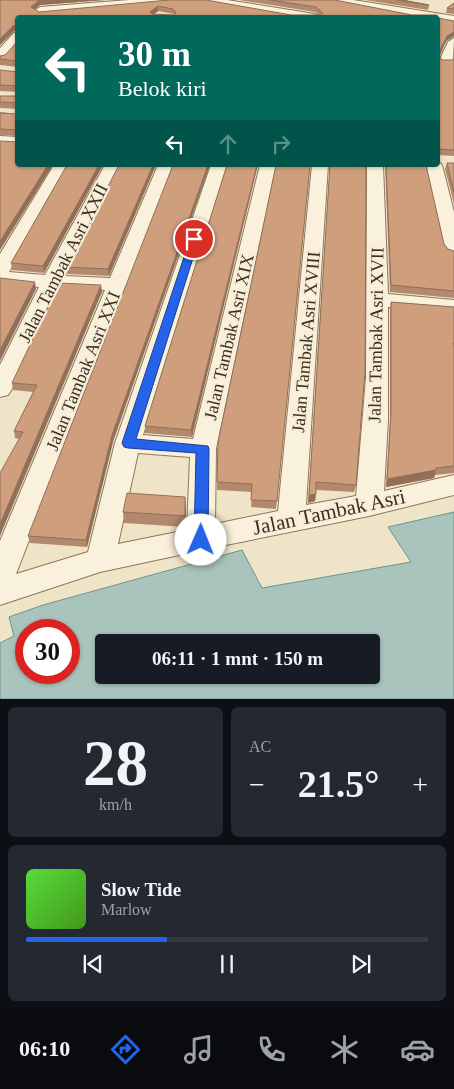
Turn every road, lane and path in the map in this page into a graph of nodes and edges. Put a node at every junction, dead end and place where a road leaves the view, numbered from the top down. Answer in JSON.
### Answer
{"nodes":[{"id":1,"x":170,"y":0,"type":"edge"},
{"id":2,"x":206,"y":0,"type":"edge"},
{"id":3,"x":334,"y":0,"type":"edge"},
{"id":4,"x":166,"y":1,"type":"edge"},
{"id":5,"x":222,"y":1,"type":"edge"},
{"id":6,"x":366,"y":3,"type":"edge"},
{"id":7,"x":37,"y":6,"type":"edge"},
{"id":8,"x":160,"y":12,"type":"edge"},
{"id":9,"x":299,"y":15,"type":"edge"},
{"id":10,"x":430,"y":15,"type":"edge"},
{"id":11,"x":440,"y":18,"type":"edge"},
{"id":12,"x":454,"y":20,"type":"edge"},
{"id":13,"x":15,"y":39,"type":"edge"},
{"id":14,"x":454,"y":42,"type":"edge"},
{"id":15,"x":0,"y":56,"type":"edge"},
{"id":16,"x":446,"y":61,"type":"edge"},
{"id":17,"x":0,"y":141,"type":"edge"},
{"id":18,"x":15,"y":142,"type":"edge"},
{"id":19,"x":440,"y":162,"type":"edge"},
{"id":20,"x":454,"y":163,"type":"edge"},
{"id":21,"x":61,"y":167,"type":"edge"},
{"id":22,"x":112,"y":167,"type":"edge"},
{"id":23,"x":165,"y":167,"type":"edge"},
{"id":24,"x":218,"y":167,"type":"edge"},
{"id":25,"x":268,"y":167,"type":"edge"},
{"id":26,"x":320,"y":167,"type":"edge"},
{"id":27,"x":376,"y":167,"type":"edge"},
{"id":28,"x":434,"y":167,"type":"edge"},
{"id":29,"x":454,"y":250,"type":"edge"},
{"id":30,"x":0,"y":270,"type":"edge"},
{"id":31,"x":0,"y":277,"type":"edge"},
{"id":32,"x":52,"y":282,"type":"junction"},
{"id":33,"x":117,"y":284,"type":"junction"},
{"id":34,"x":378,"y":300,"type":"junction"},
{"id":35,"x":454,"y":306,"type":"edge"},
{"id":36,"x":0,"y":389,"type":"edge"},
{"id":37,"x":128,"y":443,"type":"junction"},
{"id":38,"x":203,"y":449,"type":"junction"},
{"id":39,"x":454,"y":485,"type":"edge"},
{"id":40,"x":369,"y":505,"type":"junction"},
{"id":41,"x":291,"y":519,"type":"junction"},
{"id":42,"x":201,"y":540,"type":"junction"},
{"id":43,"x":100,"y":560,"type":"junction"},
{"id":44,"x":0,"y":577,"type":"edge"},
{"id":45,"x":0,"y":592,"type":"edge"}],
"edges":[{"from":1,"to":4,"type":"street"},
{"from":2,"to":5,"type":"street"},
{"from":3,"to":6,"type":"street"},
{"from":4,"to":7,"type":"street"},
{"from":4,"to":8,"type":"street"},
{"from":5,"to":9,"type":"street"},
{"from":6,"to":10,"type":"street"},
{"from":11,"to":12,"type":"street"},
{"from":13,"to":15,"type":"street"},
{"from":14,"to":16,"type":"street"},
{"from":17,"to":18,"type":"street"},
{"from":19,"to":20,"type":"street"},
{"from":21,"to":30,"type":"street"},
{"from":22,"to":32,"type":"street","name":"Jalan Tambak Asri XXII"},
{"from":23,"to":33,"type":"street","name":"Jalan Tambak Asri XXI"},
{"from":24,"to":37,"type":"street"},
{"from":25,"to":38,"type":"street","name":"Jalan Tambak Asri XIX"},
{"from":26,"to":41,"type":"street","name":"Jalan Tambak Asri XVIII"},
{"from":27,"to":34,"type":"street","name":"Jalan Tambak Asri XVII"},
{"from":28,"to":29,"type":"street"},
{"from":31,"to":32,"type":"street"},
{"from":32,"to":33,"type":"street"},
{"from":32,"to":36,"type":"street","name":"Jalan Tambak Asri XXII"},
{"from":33,"to":44,"type":"street","name":"Jalan Tambak Asri XXI"},
{"from":34,"to":35,"type":"street"},
{"from":34,"to":40,"type":"street","name":"Jalan Tambak Asri XVII"},
{"from":37,"to":38,"type":"street"},
{"from":37,"to":43,"type":"street"},
{"from":38,"to":42,"type":"street","name":"Jalan Tambak Asri XIX"},
{"from":39,"to":40,"type":"street","name":"Jalan Tambak Asri"},
{"from":40,"to":41,"type":"street","name":"Jalan Tambak Asri"},
{"from":41,"to":42,"type":"street","name":"Jalan Tambak Asri"},
{"from":42,"to":43,"type":"street","name":"Jalan Tambak Asri"},
{"from":43,"to":45,"type":"street","name":"Jalan Tambak Asri"}]}
